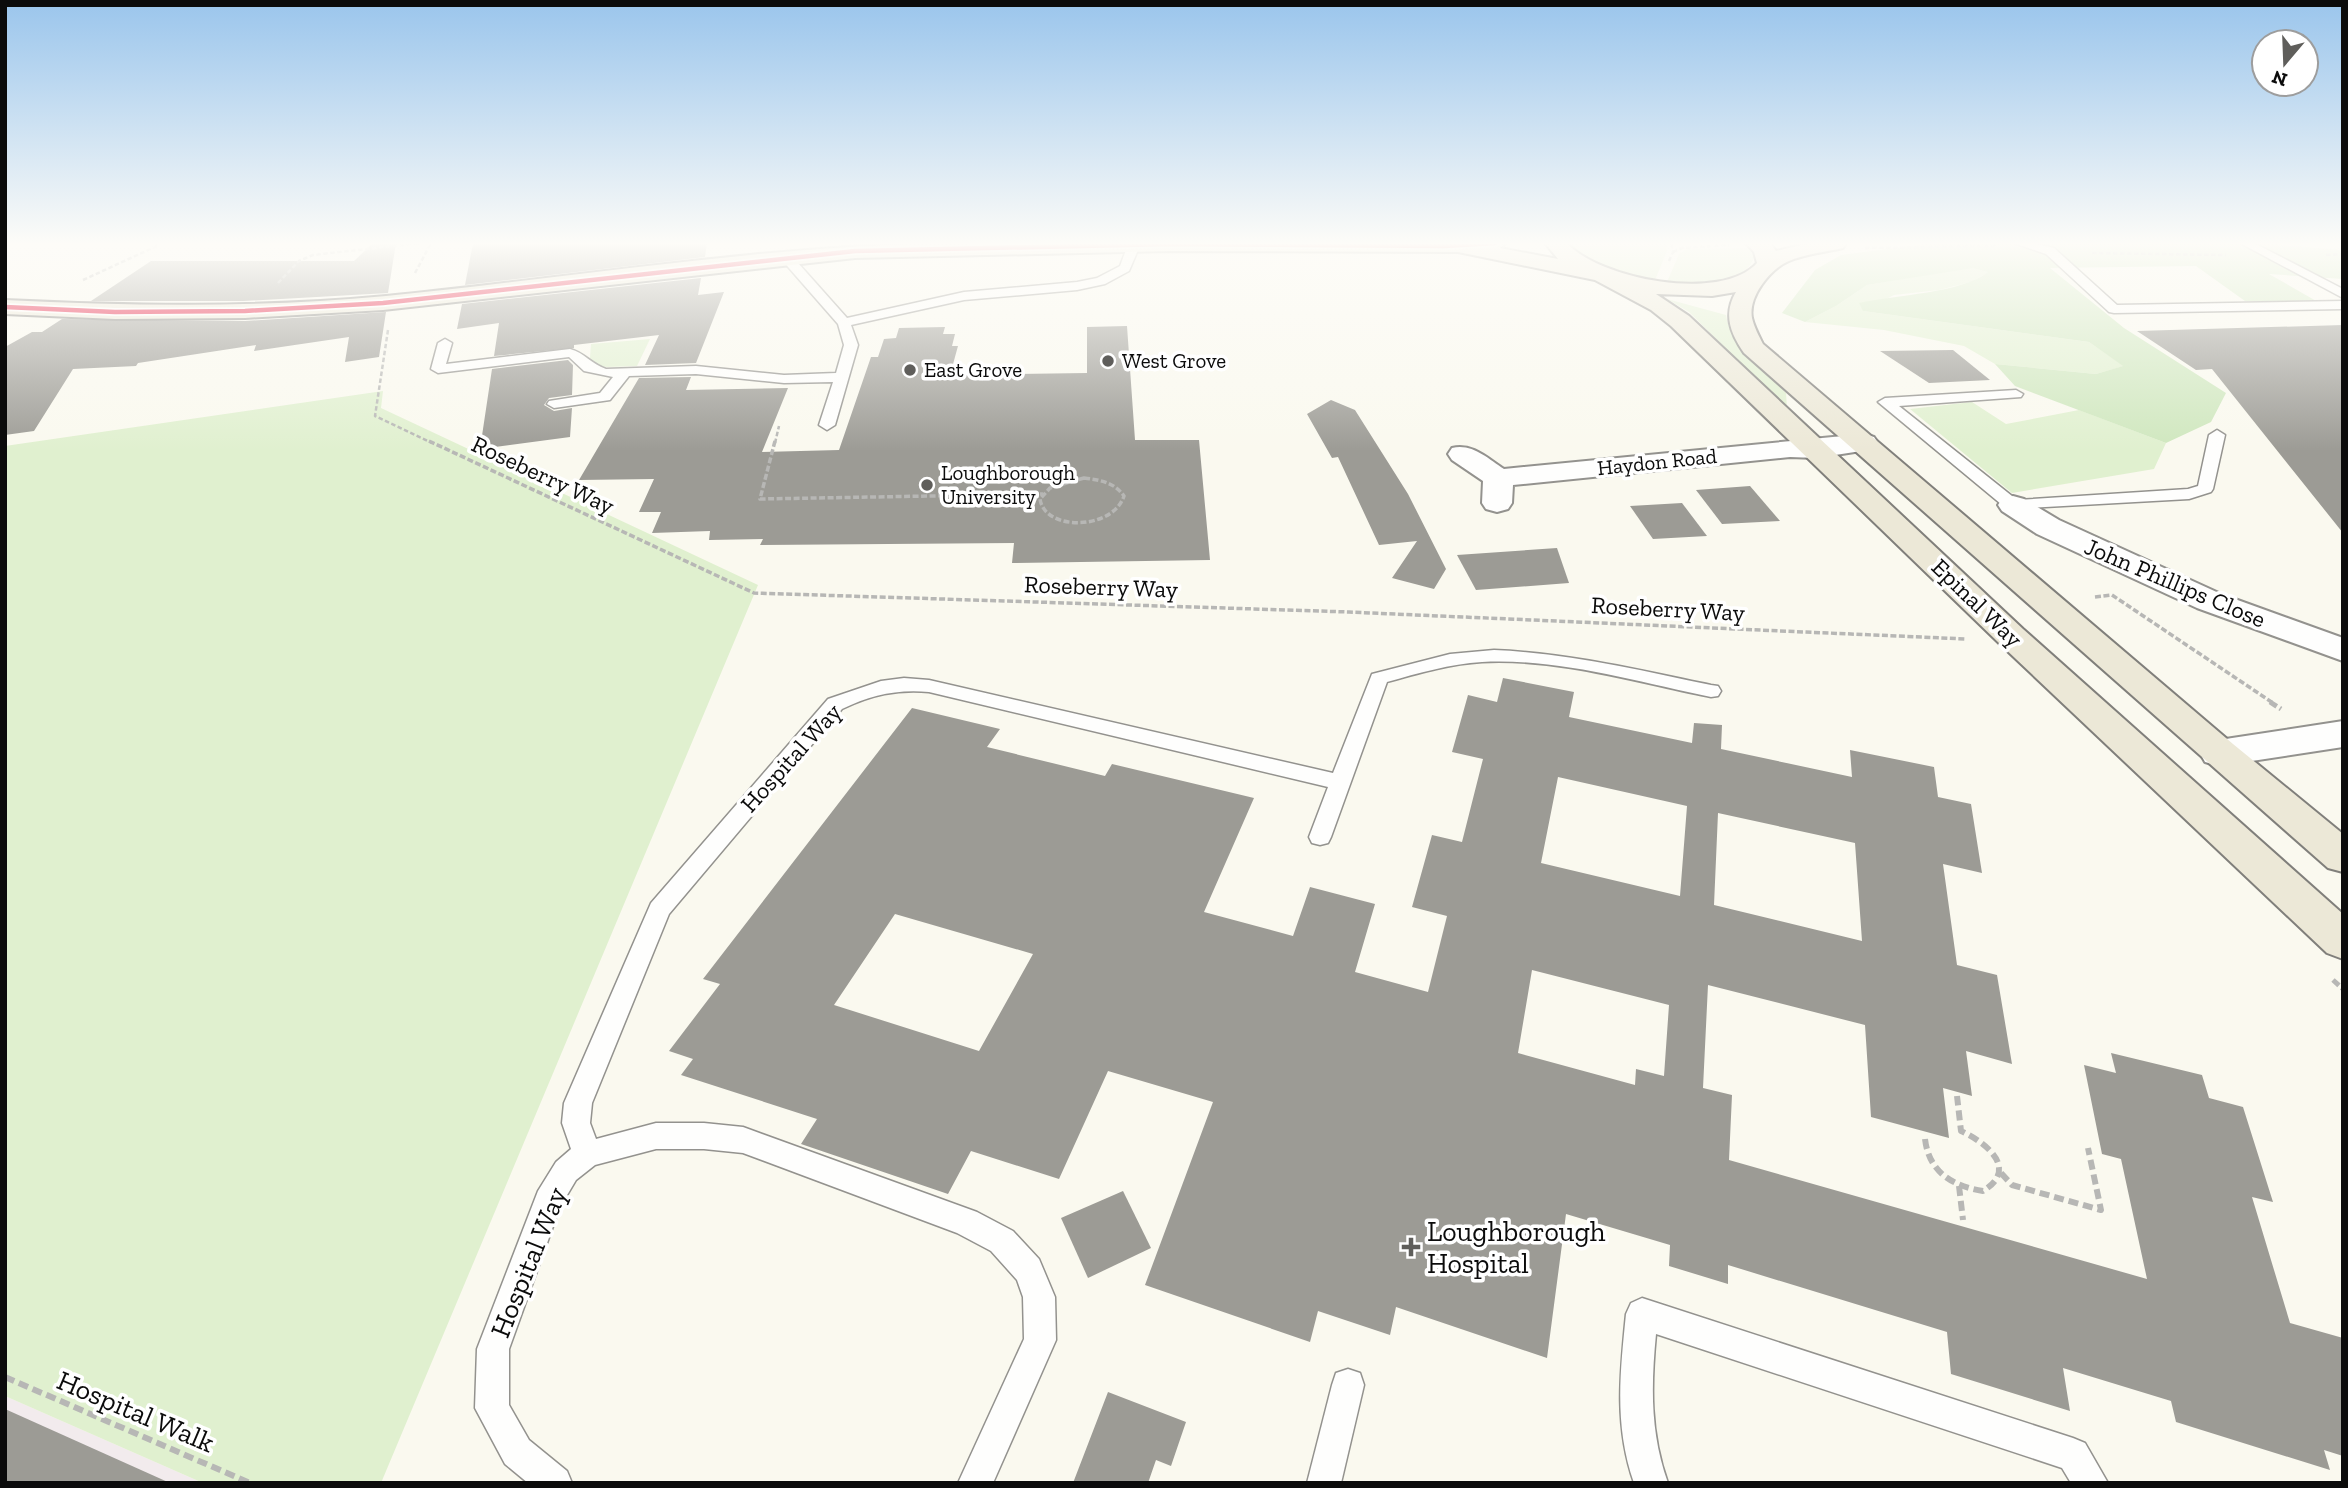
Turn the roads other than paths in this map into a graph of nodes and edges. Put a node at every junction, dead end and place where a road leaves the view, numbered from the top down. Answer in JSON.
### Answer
{"nodes":[{"id":1,"x":835,"y":312,"type":"edge"},
{"id":2,"x":881,"y":312,"type":"edge"},
{"id":3,"x":1669,"y":312,"type":"edge"},
{"id":4,"x":1738,"y":312,"type":"edge"},
{"id":5,"x":2331,"y":312,"type":"edge"},
{"id":6,"x":2149,"y":319,"type":"dead end"},
{"id":7,"x":844,"y":323,"type":"junction"},
{"id":8,"x":445,"y":343,"type":"dead end"},
{"id":9,"x":625,"y":372,"type":"junction"},
{"id":10,"x":841,"y":377,"type":"junction"},
{"id":11,"x":2016,"y":394,"type":"dead end"},
{"id":12,"x":554,"y":404,"type":"dead end"},
{"id":13,"x":827,"y":425,"type":"dead end"},
{"id":14,"x":2217,"y":435,"type":"dead end"},
{"id":15,"x":1864,"y":443,"type":"junction"},
{"id":16,"x":1816,"y":449,"type":"junction"},
{"id":17,"x":1462,"y":454,"type":"dead end"},
{"id":18,"x":2012,"y":505,"type":"junction"},
{"id":19,"x":2343,"y":650,"type":"edge"},
{"id":20,"x":1712,"y":691,"type":"dead end"},
{"id":21,"x":2331,"y":736,"type":"edge"},
{"id":22,"x":2219,"y":753,"type":"junction"},
{"id":23,"x":2148,"y":763,"type":"junction"},
{"id":24,"x":1340,"y":782,"type":"junction"},
{"id":25,"x":1320,"y":838,"type":"dead end"},
{"id":26,"x":2343,"y":857,"type":"edge"},
{"id":27,"x":2343,"y":941,"type":"edge"},
{"id":28,"x":587,"y":1154,"type":"junction"},
{"id":29,"x":1348,"y":1385,"type":"dead end"},
{"id":30,"x":555,"y":1483,"type":"edge"},
{"id":31,"x":975,"y":1483,"type":"edge"},
{"id":32,"x":1324,"y":1483,"type":"edge"},
{"id":33,"x":1651,"y":1483,"type":"edge"},
{"id":34,"x":2091,"y":1483,"type":"edge"}],
"edges":[{"from":1,"to":7,"type":"lane"},
{"from":2,"to":7,"type":"lane"},
{"from":3,"to":16,"type":"main road","name":"Epinal Way"},
{"from":4,"to":15,"type":"main road","name":"Epinal Way"},
{"from":5,"to":6,"type":"lane"},
{"from":7,"to":10,"type":"lane"},
{"from":8,"to":9,"type":"lane"},
{"from":9,"to":10,"type":"lane"},
{"from":9,"to":12,"type":"lane"},
{"from":10,"to":13,"type":"lane"},
{"from":11,"to":18,"type":"lane"},
{"from":14,"to":18,"type":"lane"},
{"from":15,"to":16,"type":"street","name":"Haydon Road"},
{"from":15,"to":22,"type":"main road","name":"Epinal Way"},
{"from":16,"to":17,"type":"street","name":"Haydon Road"},
{"from":16,"to":23,"type":"main road","name":"Epinal Way"},
{"from":18,"to":19,"type":"street","name":"John Phillips Close"},
{"from":20,"to":24,"type":"lane"},
{"from":21,"to":22,"type":"street"},
{"from":22,"to":23,"type":"main road"},
{"from":22,"to":26,"type":"main road","name":"Epinal Way"},
{"from":23,"to":27,"type":"main road","name":"Epinal Way"},
{"from":24,"to":25,"type":"lane"},
{"from":24,"to":28,"type":"lane","name":"Hospital Way"},
{"from":28,"to":30,"type":"lane","name":"Hospital Way"},
{"from":28,"to":31,"type":"lane","name":"Hospital Way"},
{"from":29,"to":32,"type":"lane"},
{"from":33,"to":34,"type":"lane"}]}
